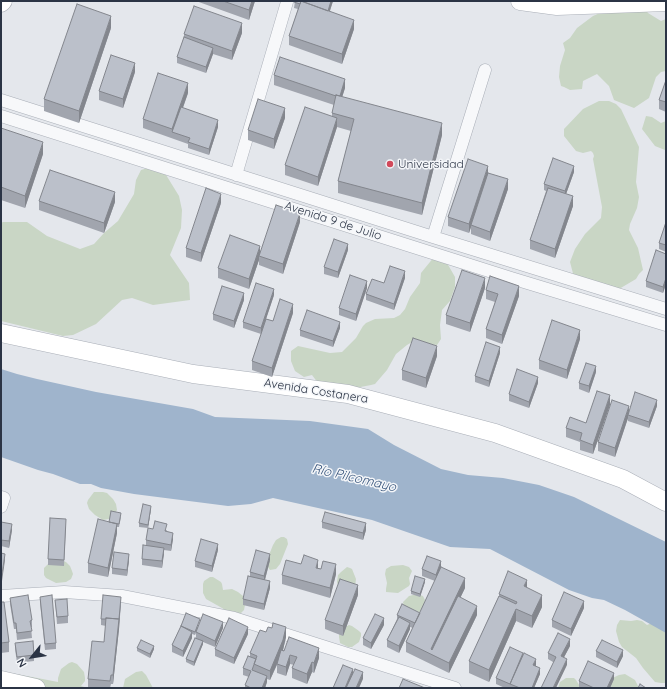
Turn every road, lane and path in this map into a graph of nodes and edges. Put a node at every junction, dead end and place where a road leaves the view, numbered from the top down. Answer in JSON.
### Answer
{"nodes":[{"id":1,"x":520,"y":1,"type":"edge"},
{"id":2,"x":286,"y":2,"type":"dead end"},
{"id":3,"x":666,"y":2,"type":"edge"},
{"id":4,"x":485,"y":70,"type":"dead end"},
{"id":5,"x":1,"y":100,"type":"edge"},
{"id":6,"x":1,"y":116,"type":"edge"},
{"id":7,"x":236,"y":175,"type":"junction"},
{"id":8,"x":338,"y":207,"type":"junction"},
{"id":9,"x":334,"y":222,"type":"junction"},
{"id":10,"x":433,"y":237,"type":"junction"},
{"id":11,"x":666,"y":308,"type":"edge"},
{"id":12,"x":666,"y":325,"type":"edge"},
{"id":13,"x":1,"y":333,"type":"edge"},
{"id":14,"x":1,"y":497,"type":"edge"},
{"id":15,"x":666,"y":502,"type":"edge"},
{"id":16,"x":1,"y":507,"type":"edge"},
{"id":17,"x":1,"y":596,"type":"edge"},
{"id":18,"x":1,"y":680,"type":"edge"},
{"id":19,"x":36,"y":688,"type":"edge"},
{"id":20,"x":455,"y":688,"type":"edge"}],
"edges":[{"from":1,"to":3,"type":"street"},
{"from":2,"to":7,"type":"street"},
{"from":4,"to":10,"type":"street"},
{"from":5,"to":7,"type":"street","name":"Avenida 9 de Julio"},
{"from":6,"to":9,"type":"street","name":"Avenida 9 de Julio"},
{"from":7,"to":8,"type":"street","name":"Avenida 9 de Julio"},
{"from":8,"to":9,"type":"street"},
{"from":8,"to":10,"type":"street","name":"Avenida 9 de Julio"},
{"from":9,"to":12,"type":"street","name":"Avenida 9 de Julio"},
{"from":10,"to":11,"type":"street","name":"Avenida 9 de Julio"},
{"from":13,"to":15,"type":"street","name":"Avenida Costanera"},
{"from":14,"to":16,"type":"street"},
{"from":17,"to":20,"type":"street"},
{"from":18,"to":19,"type":"street"}]}
